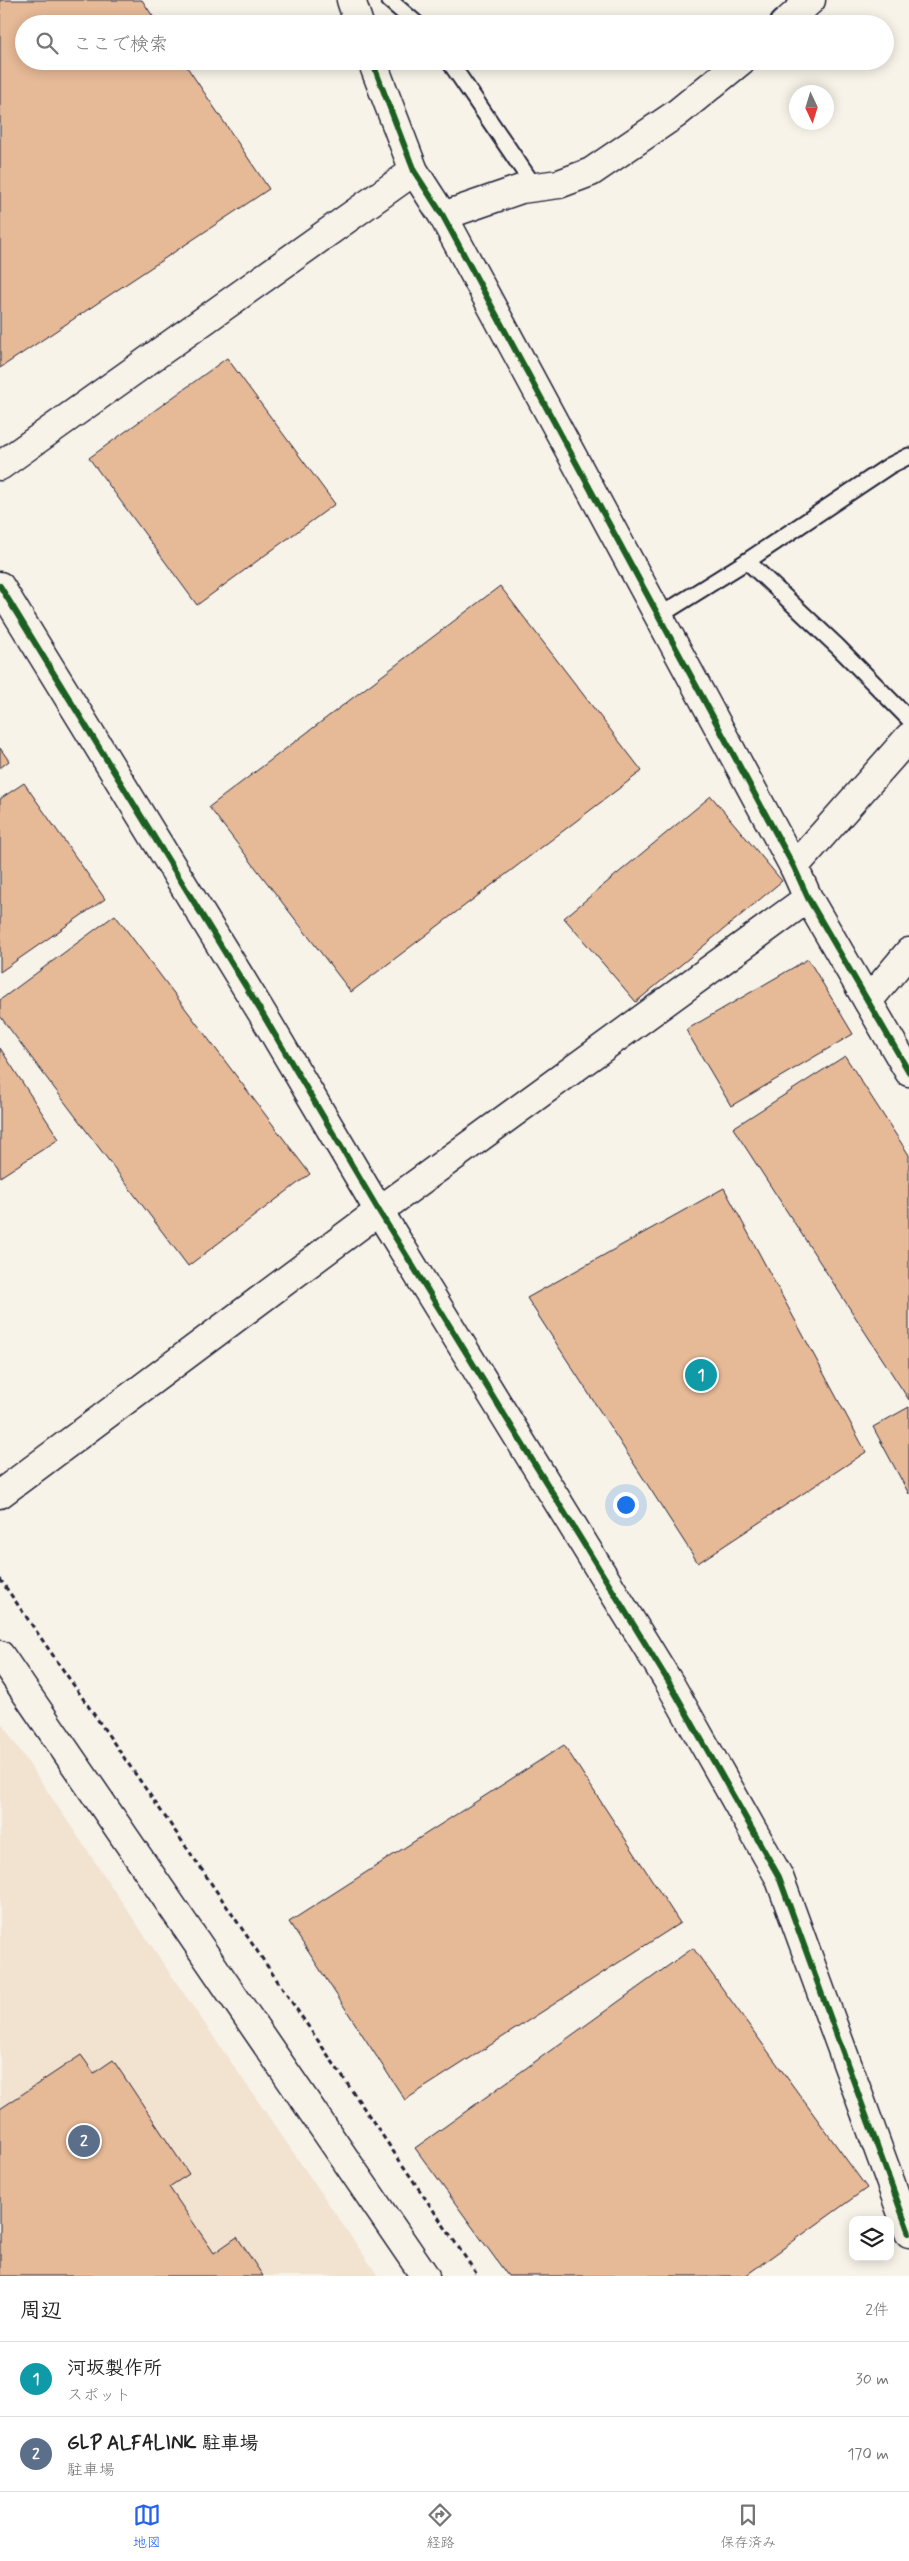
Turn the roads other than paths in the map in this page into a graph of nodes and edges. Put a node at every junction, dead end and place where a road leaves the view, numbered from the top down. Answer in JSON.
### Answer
{"nodes":[{"id":1,"x":351,"y":0,"type":"edge"},
{"id":2,"x":390,"y":0,"type":"edge"},
{"id":3,"x":812,"y":0,"type":"edge"},
{"id":4,"x":356,"y":15,"type":"edge"},
{"id":5,"x":407,"y":15,"type":"edge"},
{"id":6,"x":794,"y":15,"type":"edge"},
{"id":7,"x":375,"y":70,"type":"edge"},
{"id":8,"x":455,"y":70,"type":"edge"},
{"id":9,"x":730,"y":70,"type":"edge"},
{"id":10,"x":414,"y":171,"type":"junction"},
{"id":11,"x":534,"y":186,"type":"junction"},
{"id":12,"x":444,"y":216,"type":"junction"},
{"id":13,"x":909,"y":456,"type":"edge"},
{"id":14,"x":0,"y":466,"type":"edge"},
{"id":15,"x":747,"y":561,"type":"junction"},
{"id":16,"x":0,"y":586,"type":"edge"},
{"id":17,"x":659,"y":616,"type":"junction"},
{"id":18,"x":909,"y":719,"type":"edge"},
{"id":19,"x":909,"y":736,"type":"edge"},
{"id":20,"x":794,"y":867,"type":"junction"},
{"id":21,"x":808,"y":898,"type":"junction"},
{"id":22,"x":909,"y":952,"type":"edge"},
{"id":23,"x":868,"y":1001,"type":"junction"},
{"id":24,"x":909,"y":1072,"type":"edge"},
{"id":25,"x":379,"y":1211,"type":"junction"},
{"id":26,"x":0,"y":1494,"type":"edge"},
{"id":27,"x":0,"y":1655,"type":"edge"},
{"id":28,"x":909,"y":2233,"type":"edge"},
{"id":29,"x":425,"y":2276,"type":"edge"}],
"edges":[{"from":1,"to":4,"type":"street"},
{"from":2,"to":5,"type":"lane"},
{"from":3,"to":6,"type":"street"},
{"from":7,"to":10,"type":"street"},
{"from":8,"to":11,"type":"lane"},
{"from":9,"to":11,"type":"street"},
{"from":10,"to":12,"type":"street"},
{"from":10,"to":14,"type":"street"},
{"from":11,"to":12,"type":"street"},
{"from":12,"to":17,"type":"street"},
{"from":13,"to":15,"type":"lane"},
{"from":15,"to":17,"type":"lane"},
{"from":15,"to":18,"type":"lane"},
{"from":16,"to":25,"type":"street"},
{"from":17,"to":20,"type":"street"},
{"from":19,"to":20,"type":"street"},
{"from":20,"to":21,"type":"street"},
{"from":21,"to":23,"type":"street"},
{"from":21,"to":25,"type":"street"},
{"from":22,"to":23,"type":"street"},
{"from":23,"to":24,"type":"street"},
{"from":25,"to":26,"type":"street"},
{"from":25,"to":28,"type":"street"},
{"from":27,"to":29,"type":"street"}]}
